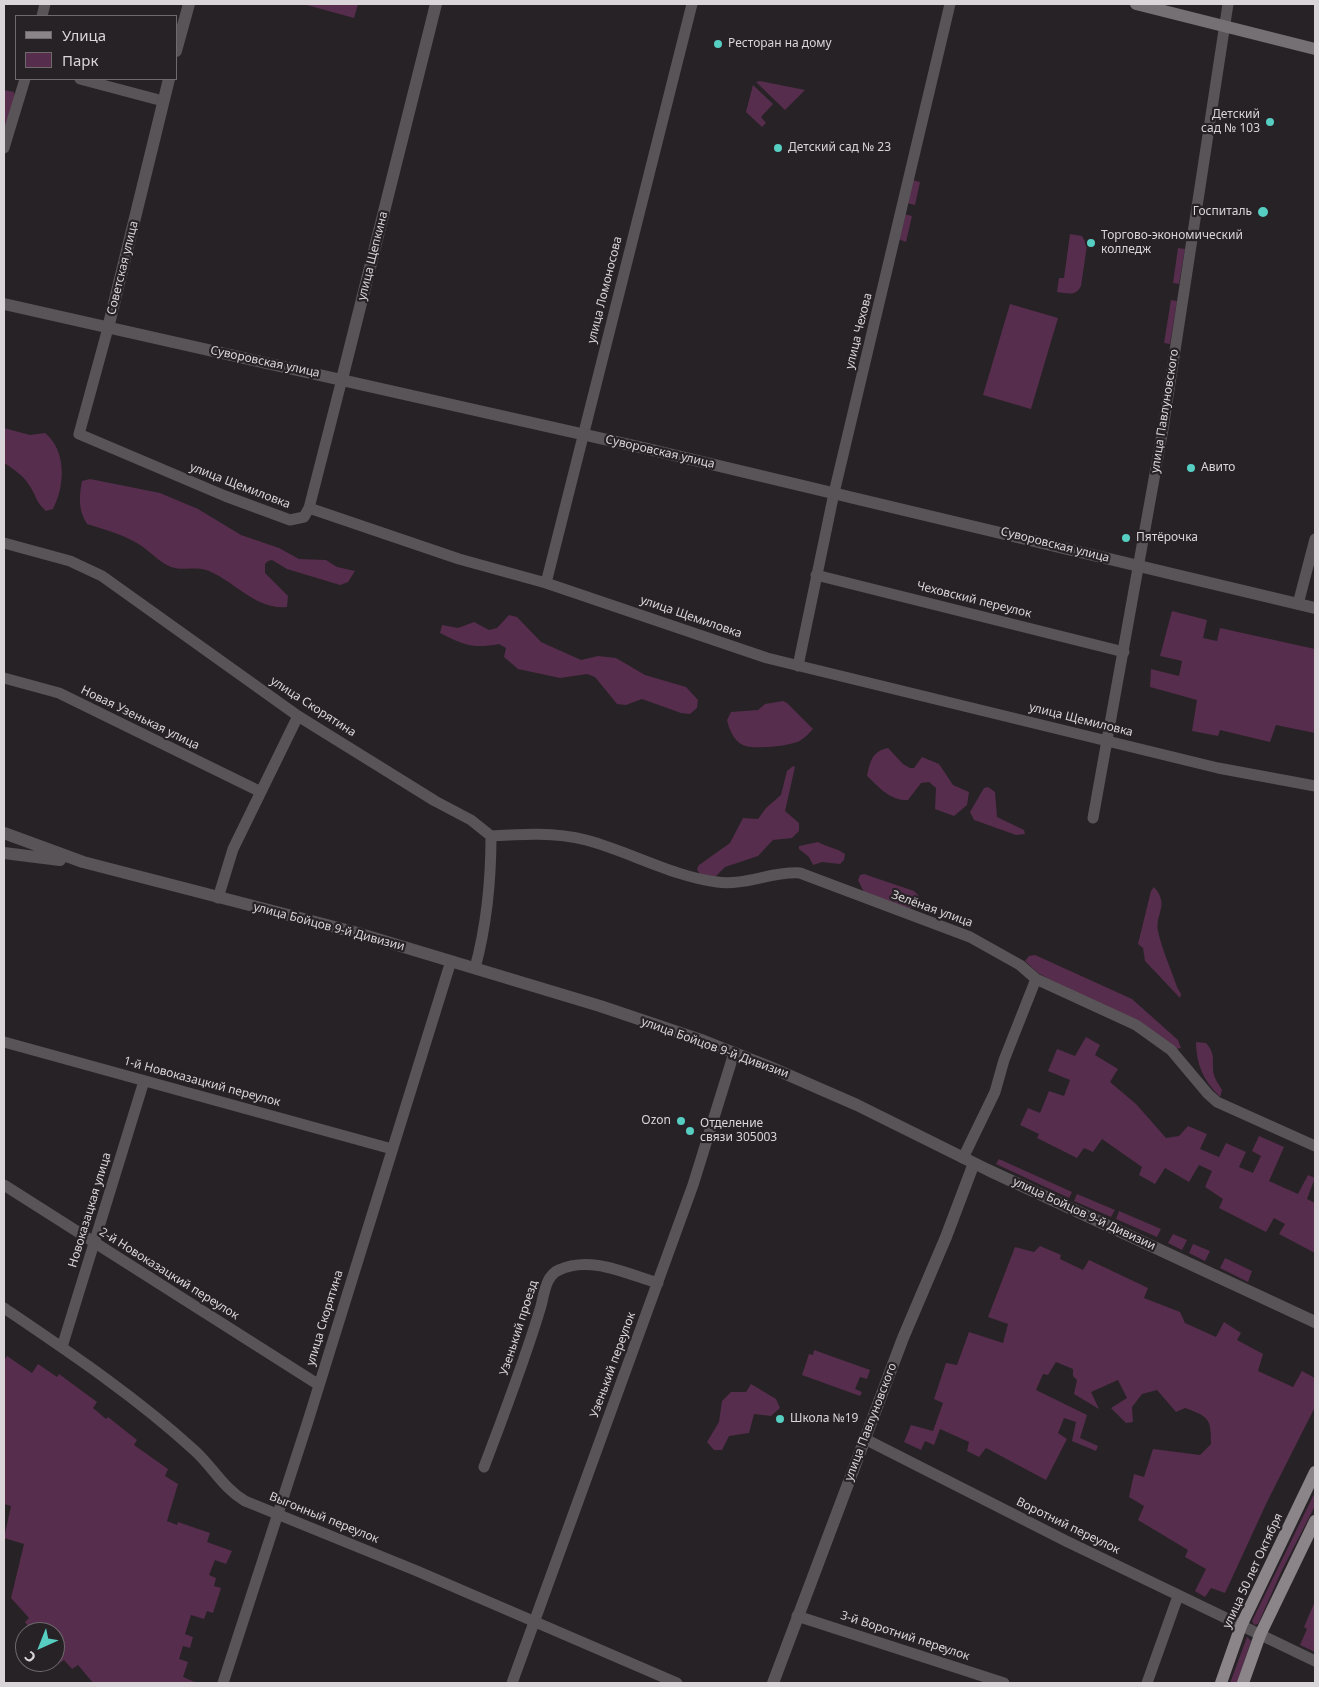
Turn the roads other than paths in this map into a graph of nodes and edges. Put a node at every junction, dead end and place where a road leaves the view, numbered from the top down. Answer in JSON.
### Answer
{"nodes":[{"id":1,"x":189,"y":4,"type":"edge"},
{"id":2,"x":436,"y":4,"type":"edge"},
{"id":3,"x":692,"y":4,"type":"edge"},
{"id":4,"x":950,"y":4,"type":"edge"},
{"id":5,"x":1136,"y":4,"type":"edge"},
{"id":6,"x":1228,"y":4,"type":"edge"},
{"id":7,"x":1225,"y":26,"type":"junction"},
{"id":8,"x":178,"y":45,"type":"edge"},
{"id":9,"x":1315,"y":49,"type":"edge"},
{"id":10,"x":26,"y":80,"type":"edge"},
{"id":11,"x":84,"y":80,"type":"edge"},
{"id":12,"x":169,"y":80,"type":"edge"},
{"id":13,"x":163,"y":101,"type":"junction"},
{"id":14,"x":4,"y":148,"type":"edge"},
{"id":15,"x":4,"y":304,"type":"edge"},
{"id":16,"x":108,"y":328,"type":"junction"},
{"id":17,"x":342,"y":379,"type":"junction"},
{"id":18,"x":79,"y":434,"type":"joint"},
{"id":19,"x":582,"y":435,"type":"junction"},
{"id":20,"x":834,"y":493,"type":"junction"},
{"id":21,"x":309,"y":508,"type":"junction"},
{"id":22,"x":1315,"y":539,"type":"edge"},
{"id":23,"x":4,"y":543,"type":"edge"},
{"id":24,"x":1138,"y":565,"type":"junction"},
{"id":25,"x":816,"y":575,"type":"junction"},
{"id":26,"x":546,"y":583,"type":"junction"},
{"id":27,"x":1298,"y":604,"type":"junction"},
{"id":28,"x":1315,"y":608,"type":"edge"},
{"id":29,"x":1124,"y":652,"type":"junction"},
{"id":30,"x":798,"y":666,"type":"junction"},
{"id":31,"x":4,"y":678,"type":"edge"},
{"id":32,"x":298,"y":716,"type":"junction"},
{"id":33,"x":1108,"y":741,"type":"junction"},
{"id":34,"x":1315,"y":786,"type":"edge"},
{"id":35,"x":260,"y":792,"type":"junction"},
{"id":36,"x":1093,"y":818,"type":"dead end"},
{"id":37,"x":4,"y":833,"type":"edge"},
{"id":38,"x":491,"y":836,"type":"junction"},
{"id":39,"x":4,"y":853,"type":"edge"},
{"id":40,"x":82,"y":862,"type":"junction"},
{"id":41,"x":218,"y":898,"type":"junction"},
{"id":42,"x":451,"y":961,"type":"junction"},
{"id":43,"x":474,"y":968,"type":"junction"},
{"id":44,"x":1036,"y":979,"type":"junction"},
{"id":45,"x":4,"y":1042,"type":"edge"},
{"id":46,"x":734,"y":1053,"type":"junction"},
{"id":47,"x":144,"y":1081,"type":"junction"},
{"id":48,"x":1315,"y":1146,"type":"edge"},
{"id":49,"x":392,"y":1149,"type":"junction"},
{"id":50,"x":968,"y":1160,"type":"junction"},
{"id":51,"x":4,"y":1185,"type":"edge"},
{"id":52,"x":95,"y":1244,"type":"junction"},
{"id":53,"x":658,"y":1284,"type":"junction"},
{"id":54,"x":4,"y":1308,"type":"edge"},
{"id":55,"x":1315,"y":1322,"type":"edge"},
{"id":56,"x":62,"y":1347,"type":"junction"},
{"id":57,"x":319,"y":1385,"type":"junction"},
{"id":58,"x":865,"y":1439,"type":"junction"},
{"id":59,"x":484,"y":1467,"type":"dead end"},
{"id":60,"x":1315,"y":1472,"type":"edge"},
{"id":61,"x":277,"y":1514,"type":"junction"},
{"id":62,"x":1315,"y":1521,"type":"edge"},
{"id":63,"x":1178,"y":1596,"type":"junction"},
{"id":64,"x":797,"y":1616,"type":"junction"},
{"id":65,"x":536,"y":1623,"type":"junction"},
{"id":66,"x":1241,"y":1626,"type":"junction"},
{"id":67,"x":1260,"y":1635,"type":"junction"},
{"id":68,"x":1315,"y":1661,"type":"edge"},
{"id":69,"x":223,"y":1683,"type":"edge"},
{"id":70,"x":512,"y":1683,"type":"edge"},
{"id":71,"x":677,"y":1683,"type":"edge"},
{"id":72,"x":773,"y":1683,"type":"edge"},
{"id":73,"x":1004,"y":1683,"type":"edge"},
{"id":74,"x":1147,"y":1683,"type":"edge"},
{"id":75,"x":1221,"y":1683,"type":"edge"},
{"id":76,"x":1243,"y":1683,"type":"edge"}],
"edges":[{"from":1,"to":8,"type":"street"},
{"from":2,"to":17,"type":"street","name":"улица Щепкина"},
{"from":3,"to":19,"type":"street","name":"улица Ломоносова"},
{"from":4,"to":20,"type":"street","name":"улица Чехова"},
{"from":5,"to":7,"type":"main road"},
{"from":6,"to":7,"type":"street","name":"улица Павлуновского"},
{"from":7,"to":9,"type":"main road"},
{"from":7,"to":24,"type":"street","name":"улица Павлуновского"},
{"from":10,"to":14,"type":"street"},
{"from":11,"to":13,"type":"street"},
{"from":12,"to":13,"type":"street","name":"Советская улица"},
{"from":13,"to":16,"type":"street","name":"Советская улица"},
{"from":15,"to":16,"type":"street","name":"Суворовская улица"},
{"from":16,"to":17,"type":"street","name":"Суворовская улица"},
{"from":16,"to":18,"type":"street","name":"Советская улица"},
{"from":17,"to":19,"type":"street","name":"Суворовская улица"},
{"from":17,"to":21,"type":"street","name":"улица Щепкина"},
{"from":18,"to":21,"type":"street","name":"улица Щемиловка"},
{"from":19,"to":20,"type":"street","name":"Суворовская улица"},
{"from":19,"to":26,"type":"street","name":"улица Ломоносова"},
{"from":20,"to":24,"type":"street","name":"Суворовская улица"},
{"from":20,"to":25,"type":"street","name":"улица Чехова"},
{"from":21,"to":26,"type":"street","name":"улица Щемиловка"},
{"from":22,"to":27,"type":"street"},
{"from":23,"to":32,"type":"street","name":"улица Скорятина"},
{"from":24,"to":27,"type":"street","name":"Суворовская улица"},
{"from":24,"to":29,"type":"street","name":"улица Павлуновского"},
{"from":25,"to":29,"type":"street","name":"Чеховский переулок"},
{"from":25,"to":30,"type":"street","name":"улица Чехова"},
{"from":26,"to":30,"type":"street","name":"улица Щемиловка"},
{"from":27,"to":28,"type":"street","name":"Суворовская улица"},
{"from":29,"to":33,"type":"street","name":"улица Павлуновского"},
{"from":30,"to":33,"type":"street","name":"улица Щемиловка"},
{"from":31,"to":35,"type":"street","name":"Новая Узенькая улица"},
{"from":32,"to":35,"type":"street"},
{"from":32,"to":38,"type":"street","name":"улица Скорятина"},
{"from":33,"to":34,"type":"street","name":"улица Щемиловка"},
{"from":33,"to":36,"type":"street","name":"улица Павлуновского"},
{"from":35,"to":41,"type":"street"},
{"from":37,"to":40,"type":"street","name":"улица Бойцов 9-й Дивизии"},
{"from":38,"to":43,"type":"street"},
{"from":38,"to":44,"type":"street","name":"Зелёная улица"},
{"from":39,"to":40,"type":"street","name":"улица Бойцов 9-й Дивизии"},
{"from":40,"to":41,"type":"street","name":"улица Бойцов 9-й Дивизии"},
{"from":41,"to":42,"type":"street","name":"улица Бойцов 9-й Дивизии"},
{"from":42,"to":43,"type":"street","name":"улица Бойцов 9-й Дивизии"},
{"from":42,"to":49,"type":"street","name":"улица Скорятина"},
{"from":43,"to":46,"type":"street","name":"улица Бойцов 9-й Дивизии"},
{"from":44,"to":48,"type":"street","name":"Зелёная улица"},
{"from":44,"to":50,"type":"street","name":"улица Павлуновского"},
{"from":45,"to":47,"type":"street","name":"1-й Новоказацкий переулок"},
{"from":46,"to":50,"type":"street","name":"улица Бойцов 9-й Дивизии"},
{"from":46,"to":53,"type":"street","name":"Узенький переулок"},
{"from":47,"to":49,"type":"street","name":"1-й Новоказацкий переулок"},
{"from":47,"to":52,"type":"street","name":"Новоказацкая улица"},
{"from":49,"to":57,"type":"street","name":"улица Скорятина"},
{"from":50,"to":55,"type":"street","name":"улица Бойцов 9-й Дивизии"},
{"from":50,"to":58,"type":"street","name":"улица Павлуновского"},
{"from":51,"to":52,"type":"street","name":"2-й Новоказацкий переулок"},
{"from":52,"to":56,"type":"street","name":"Новоказацкая улица"},
{"from":52,"to":57,"type":"street","name":"2-й Новоказацкий переулок"},
{"from":53,"to":59,"type":"street","name":"Узенький проезд"},
{"from":53,"to":65,"type":"street","name":"Узенький переулок"},
{"from":54,"to":56,"type":"street","name":"Выгонный переулок"},
{"from":56,"to":61,"type":"street","name":"Выгонный переулок"},
{"from":57,"to":61,"type":"street","name":"улица Скорятина"},
{"from":58,"to":63,"type":"street","name":"Воротний переулок"},
{"from":58,"to":64,"type":"street","name":"улица Павлуновского"},
{"from":60,"to":66,"type":"main road","name":"улица 50 лет Октября"},
{"from":61,"to":65,"type":"street","name":"Выгонный переулок"},
{"from":61,"to":69,"type":"street","name":"улица Скорятина"},
{"from":62,"to":67,"type":"main road"},
{"from":63,"to":66,"type":"street","name":"Воротний переулок"},
{"from":63,"to":74,"type":"street"},
{"from":64,"to":72,"type":"street","name":"улица Павлуновского"},
{"from":64,"to":73,"type":"street","name":"3-й Воротний переулок"},
{"from":65,"to":70,"type":"street","name":"Узенький переулок"},
{"from":65,"to":71,"type":"street","name":"Выгонный переулок"},
{"from":66,"to":67,"type":"street","name":"Воротний переулок"},
{"from":66,"to":75,"type":"main road","name":"улица 50 лет Октября"},
{"from":67,"to":68,"type":"street","name":"Воротний переулок"},
{"from":67,"to":76,"type":"main road"}]}
